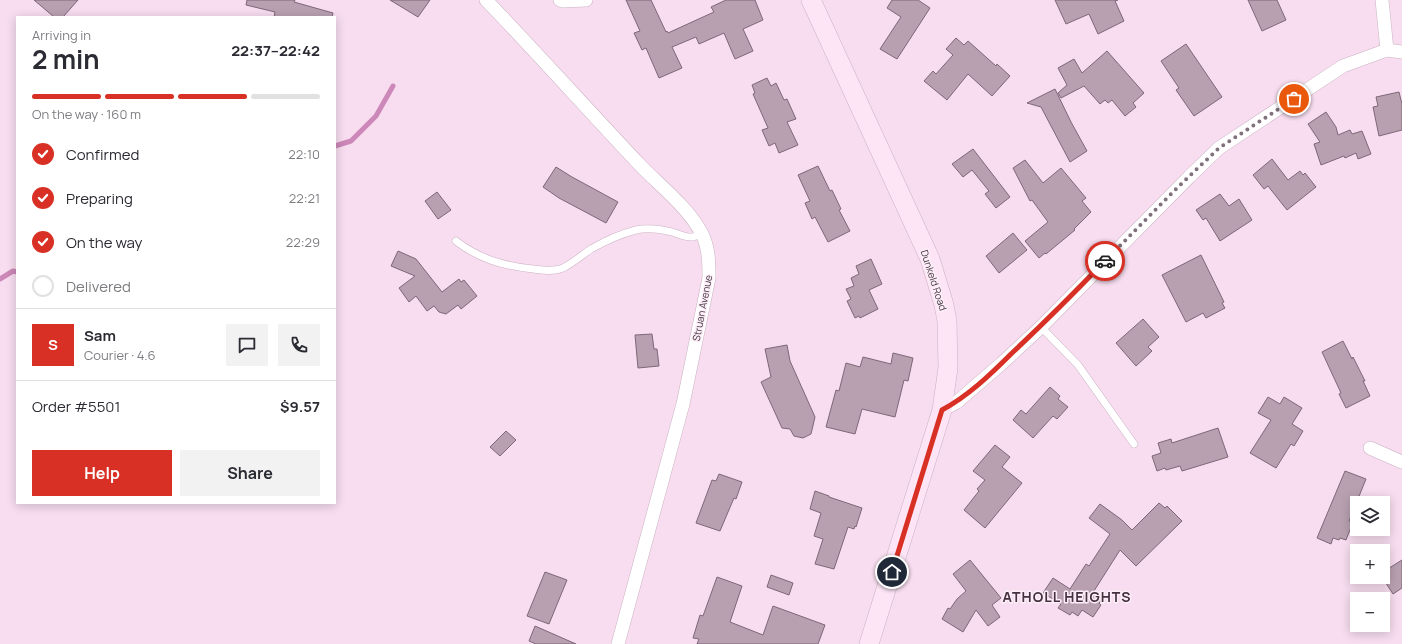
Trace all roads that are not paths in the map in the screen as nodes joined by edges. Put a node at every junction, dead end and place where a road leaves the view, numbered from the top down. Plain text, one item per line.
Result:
1 (486, 0) edge
2 (560, 0) edge
3 (586, 0) edge
4 (811, 0) edge
5 (1382, 0) edge
6 (1387, 50) junction
7 (1402, 52) edge
8 (701, 233) junction
9 (456, 241) dead end
10 (1041, 326) junction
11 (942, 410) junction
12 (1134, 444) dead end
13 (1370, 448) dead end
14 (1402, 462) edge
15 (618, 644) edge
16 (869, 644) edge

1 - 8 street, Struan Avenue
2 - 3 street
4 - 11 main road, Dunkeld Road
5 - 6 street
6 - 7 street
6 - 10 street
8 - 9 lane
8 - 15 street, Struan Avenue
10 - 11 street
10 - 12 lane
11 - 16 main road, Dunkeld Road
13 - 14 street

